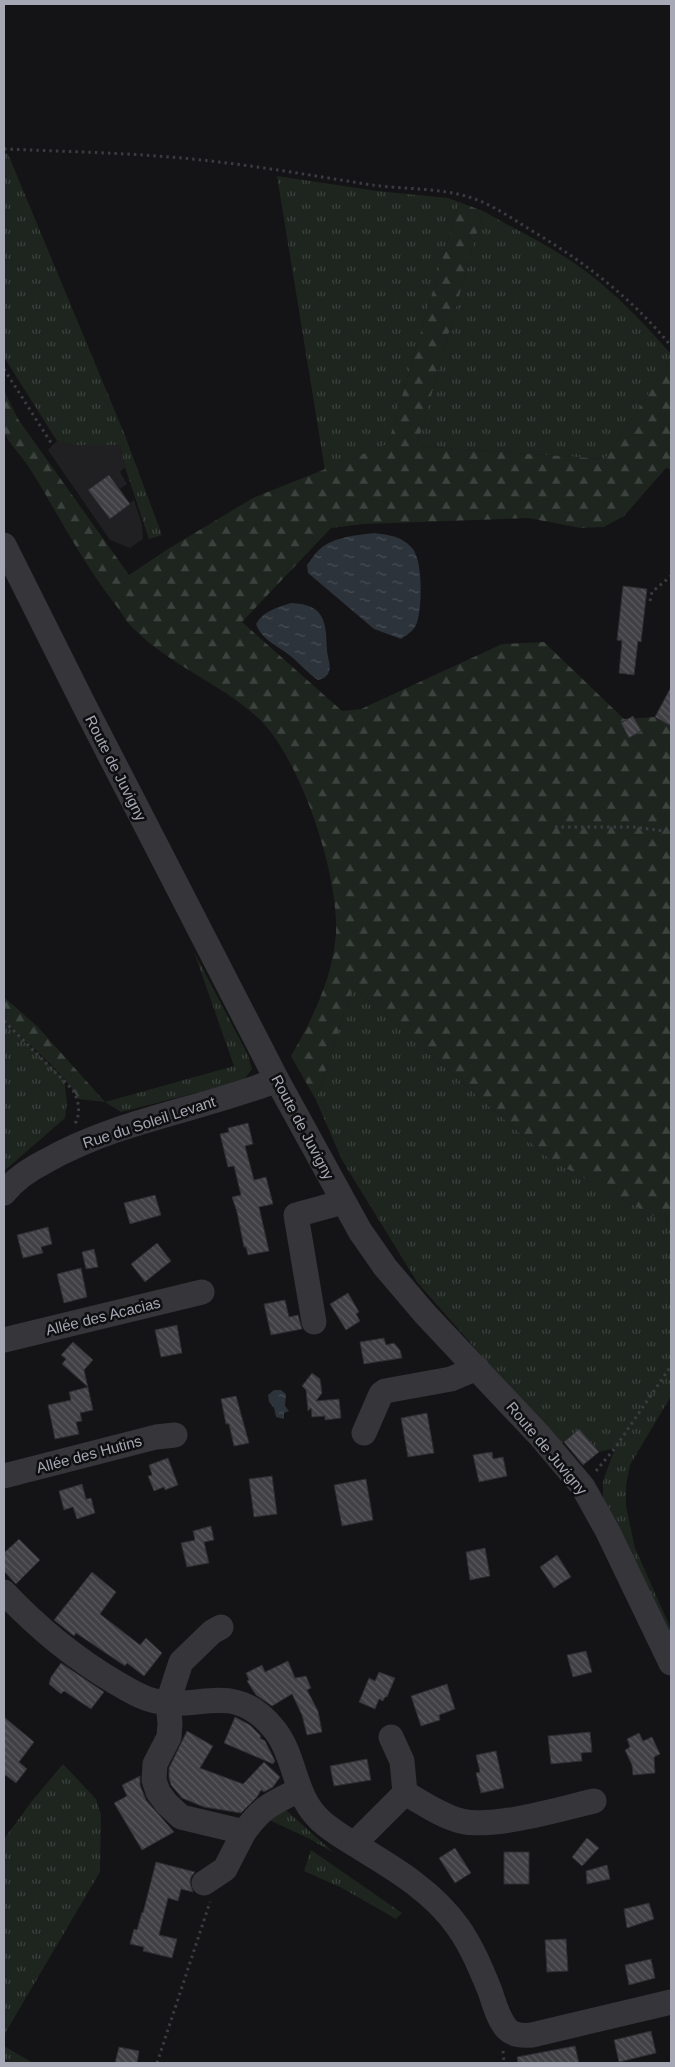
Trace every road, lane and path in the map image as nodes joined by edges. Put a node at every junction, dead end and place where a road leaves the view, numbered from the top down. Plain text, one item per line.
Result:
1 (4, 149) edge
2 (671, 346) edge
3 (4, 368) edge
4 (53, 446) dead end
5 (4, 545) edge
6 (671, 576) edge
7 (650, 601) dead end
8 (555, 827) dead end
9 (671, 832) edge
10 (4, 1021) edge
11 (277, 1080) junction
12 (69, 1130) dead end
13 (4, 1193) edge
14 (343, 1202) junction
15 (202, 1292) dead end
16 (314, 1322) dead end
17 (4, 1340) edge
18 (671, 1366) edge
19 (477, 1368) junction
20 (364, 1433) dead end
21 (175, 1435) dead end
22 (4, 1476) edge
23 (583, 1487) junction
24 (4, 1592) edge
25 (221, 1627) dead end
26 (671, 1663) edge
27 (168, 1702) junction
28 (391, 1737) dead end
29 (299, 1790) junction
30 (405, 1794) junction
31 (594, 1801) dead end
32 (244, 1832) junction
33 (354, 1844) junction
34 (225, 1869) junction
35 (204, 1883) dead end
36 (671, 2002) edge
37 (504, 2025) junction
38 (503, 2057) edge
39 (157, 2063) edge

1 - 2 path
3 - 4 path
5 - 11 street, Route de Juvigny
6 - 7 path
8 - 9 path
10 - 12 path
11 - 13 street, Rue du Soleil Levant
11 - 14 street, Route de Juvigny
14 - 16 street
14 - 19 street, Route de Juvigny
15 - 17 street, Allée des Acacias
18 - 23 path
19 - 20 street
19 - 23 street, Route de Juvigny
21 - 22 street, Allée des Hutins
23 - 26 street, Route de Juvigny
24 - 27 street
25 - 27 street
27 - 29 street
27 - 32 street
28 - 30 street
29 - 32 street
29 - 33 street
30 - 31 street
30 - 33 street
32 - 34 street
33 - 37 street
34 - 35 street
34 - 39 path
36 - 37 street
37 - 38 street

